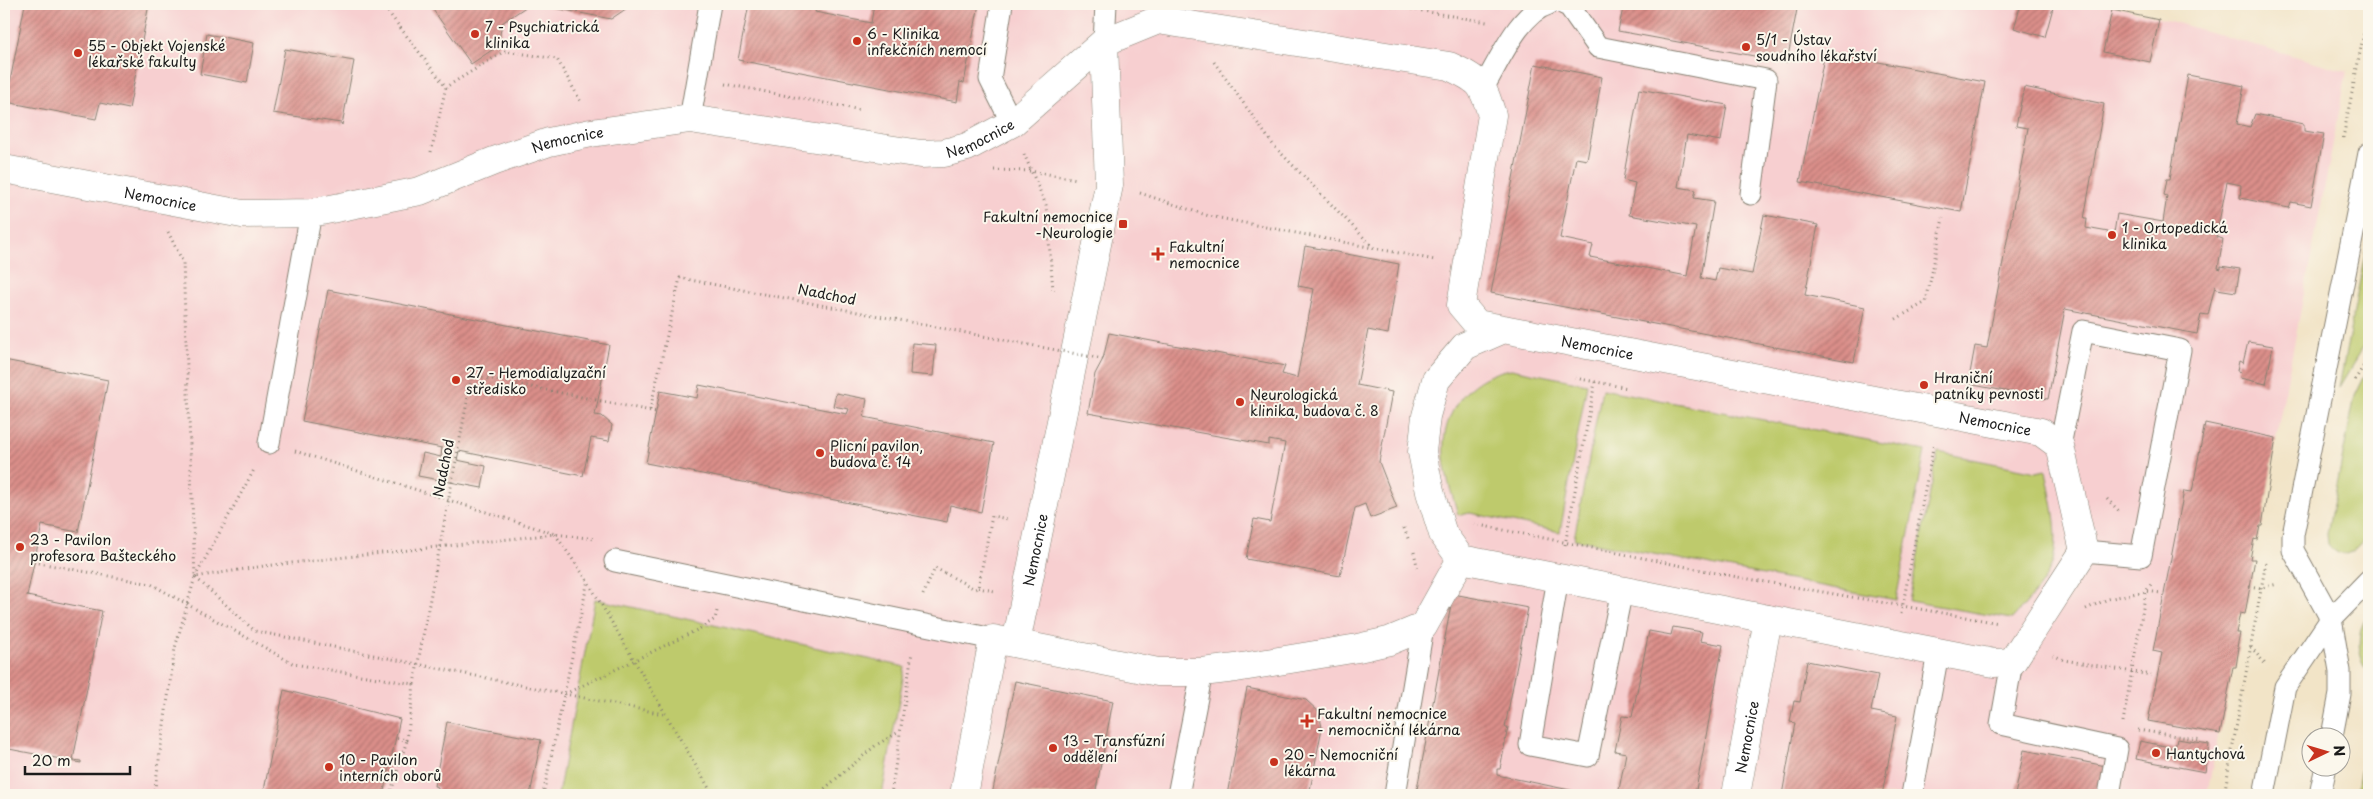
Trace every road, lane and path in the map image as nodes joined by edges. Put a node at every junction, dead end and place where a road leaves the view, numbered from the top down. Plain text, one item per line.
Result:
1 (382, 4) edge
2 (710, 4) edge
3 (1002, 4) edge
4 (1106, 4) edge
5 (1382, 4) edge
6 (1549, 4) edge
7 (1564, 4) edge
8 (1520, 27) junction
9 (1202, 28) junction
10 (1104, 42) junction
11 (446, 87) dead end
12 (1484, 88) junction
13 (690, 119) junction
14 (1012, 123) junction
15 (2369, 153) edge
16 (4, 169) edge
17 (1109, 185) junction
18 (1751, 194) dead end
19 (149, 198) junction
20 (311, 213) junction
21 (1943, 218) dead end
22 (1374, 248) junction
23 (1468, 266) junction
24 (1896, 319) dead end
25 (1504, 330) junction
26 (1602, 348) junction
27 (2369, 357) edge
28 (1103, 359) dead end
29 (2354, 382) dead end
30 (650, 410) junction
31 (656, 412) dead end
32 (1939, 412) junction
33 (2051, 439) junction
34 (269, 443) junction
35 (1479, 524) dead end
36 (555, 534) junction
37 (1566, 544) junction
38 (2084, 551) junction
39 (1461, 558) junction
40 (616, 561) joint
41 (34, 562) dead end
42 (2157, 576) dead end
43 (195, 577) junction
44 (1558, 578) junction
45 (587, 580) junction
46 (2369, 580) edge
47 (723, 583) junction
48 (1622, 590) junction
49 (2146, 591) junction
50 (2160, 593) dead end
51 (1903, 606) junction
52 (2083, 611) dead end
53 (1768, 619) junction
54 (2331, 619) junction
55 (1423, 626) junction
56 (2027, 637) junction
57 (1005, 641) junction
58 (1895, 644) junction
59 (2056, 646) dead end
60 (1938, 653) junction
61 (633, 660) junction
62 (2003, 663) junction
63 (1202, 672) junction
64 (2131, 672) junction
65 (2151, 675) dead end
66 (414, 684) junction
67 (565, 694) junction
68 (664, 714) junction
69 (2334, 726) edge
70 (2122, 728) junction
71 (395, 738) dead end
72 (407, 740) junction
73 (2202, 740) dead end
74 (2117, 749) junction
75 (2324, 776) edge
76 (154, 795) edge
77 (390, 795) edge
78 (543, 795) edge
79 (713, 795) edge
80 (817, 795) edge
81 (891, 795) edge
82 (964, 795) edge
83 (1178, 795) edge
84 (1395, 795) edge
85 (1736, 795) edge
86 (1912, 795) edge
87 (2109, 795) edge
88 (2264, 795) edge
89 (2320, 795) edge

1 - 11 path
2 - 13 lane
3 - 14 lane
4 - 10 lane
5 - 8 path
6 - 8 lane
7 - 18 lane
8 - 12 lane
9 - 10 street, Nemocnice
9 - 12 street, Nemocnice
9 - 22 path
10 - 14 street, Nemocnice
10 - 17 street, Nemocnice
12 - 23 street, Nemocnice
13 - 14 street, Nemocnice
13 - 20 street, Nemocnice
15 - 54 lane
16 - 19 street, Nemocnice
17 - 22 path
17 - 57 street, Nemocnice
19 - 20 street, Nemocnice
19 - 43 path
20 - 34 lane
21 - 24 path
22 - 23 path
23 - 25 street, Nemocnice
25 - 26 street, Nemocnice
25 - 39 street
26 - 32 street, Nemocnice
26 - 37 path
27 - 29 path
28 - 30 path, Nadchod, bridge
30 - 31 path, Nadchod, bridge
30 - 66 path, Nadchod, bridge
32 - 33 street, Nemocnice
32 - 51 path
33 - 38 street
33 - 38 lane
34 - 36 path
34 - 43 path
35 - 37 path
36 - 43 path
36 - 45 path
37 - 44 path
37 - 51 path
38 - 56 street
39 - 44 street
39 - 55 street
40 - 45 path
40 - 47 lane
41 - 66 path, bridge
42 - 49 path
43 - 67 path
43 - 76 path
44 - 48 street
44 - 48 lane
45 - 61 path
45 - 67 path
46 - 54 lane
47 - 57 lane
47 - 61 path
48 - 53 street
49 - 50 path
49 - 52 path
49 - 64 path
51 - 56 path
51 - 58 path
53 - 58 street
53 - 85 street, Nemocnice
54 - 69 lane
54 - 88 lane
55 - 63 street
55 - 84 lane
56 - 62 street
57 - 63 street
57 - 82 street, Nemocnice
58 - 60 street
59 - 64 path
60 - 62 street
60 - 86 lane
61 - 67 path
61 - 68 path
62 - 74 lane
63 - 83 lane
64 - 65 path
64 - 70 path
66 - 72 path, Nadchod, bridge
67 - 68 path
67 - 78 path
68 - 79 path
70 - 73 path
70 - 74 path
71 - 72 path, bridge
72 - 77 path, Nadchod
74 - 87 lane
75 - 89 lane
80 - 81 path

